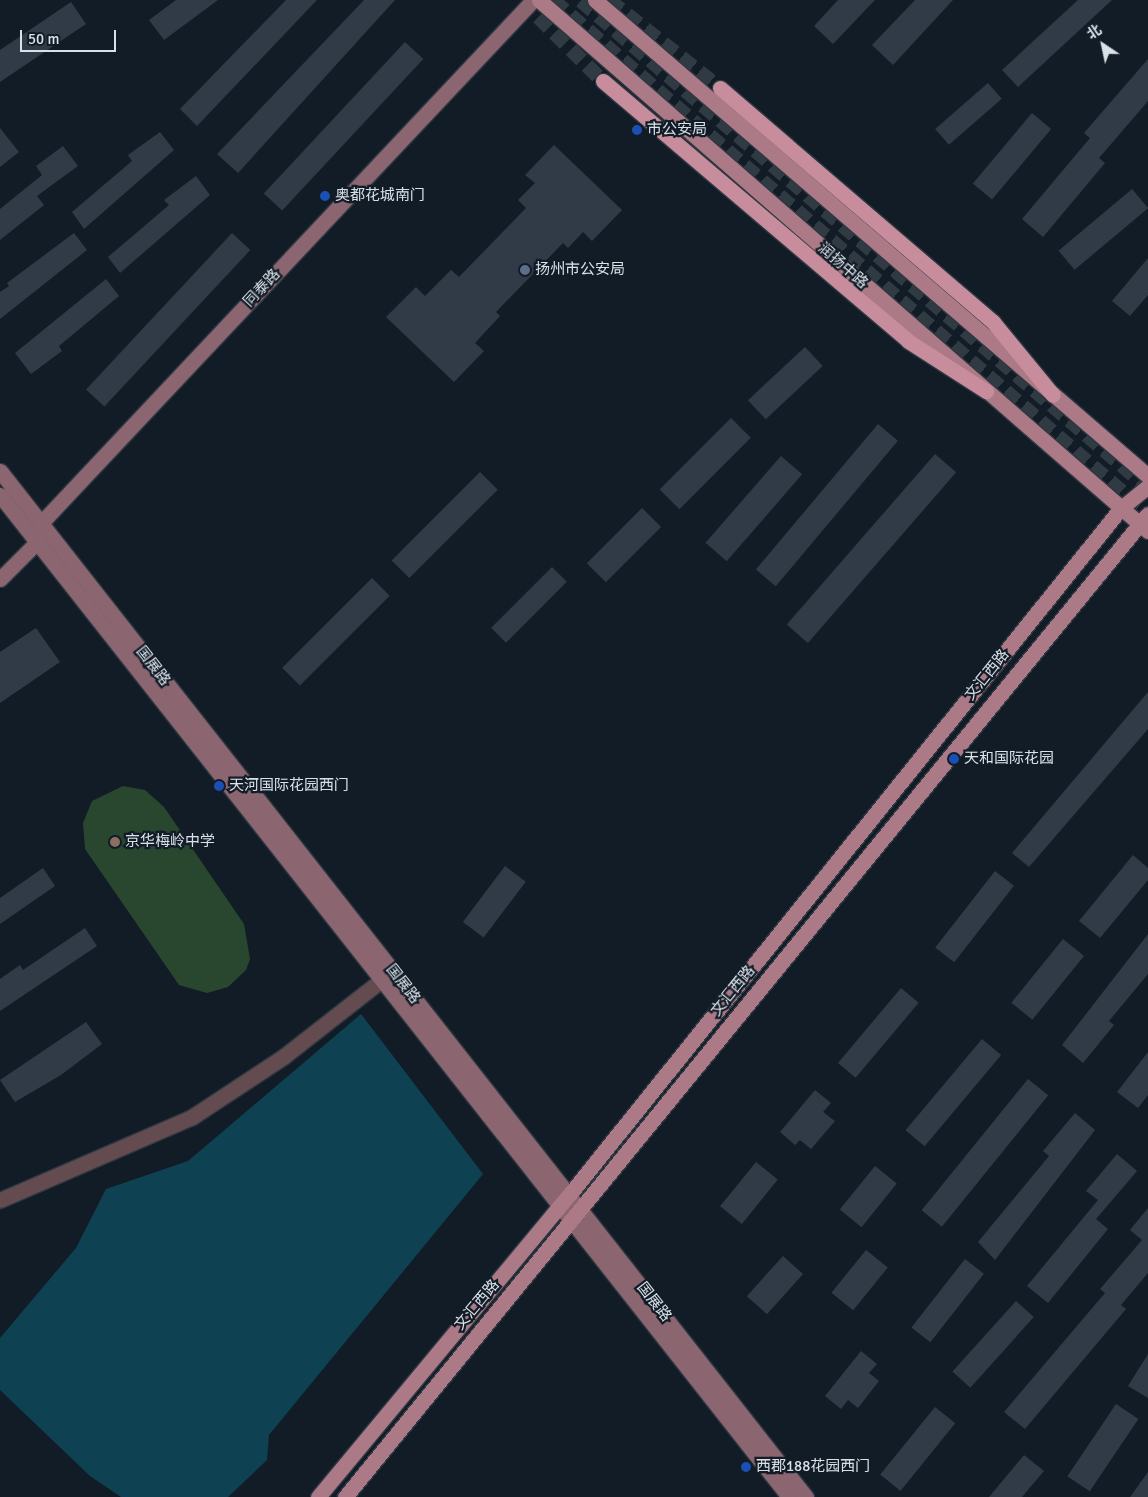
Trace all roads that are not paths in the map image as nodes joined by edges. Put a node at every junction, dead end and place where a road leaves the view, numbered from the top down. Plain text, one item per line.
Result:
1 (532, 0) edge
2 (539, 0) edge
3 (595, 0) edge
4 (603, 81) tunnel mouth
5 (720, 88) tunnel mouth
6 (986, 391) junction
7 (1053, 395) junction
8 (0, 471) edge
9 (1148, 476) edge
10 (1148, 486) edge
11 (0, 495) edge
12 (1121, 508) junction
13 (1145, 523) edge
14 (41, 524) junction
15 (37, 542) junction
16 (0, 579) edge
17 (384, 978) junction
18 (0, 1200) edge
19 (565, 1200) junction
20 (578, 1216) junction
21 (318, 1497) edge
22 (345, 1497) edge
23 (790, 1497) edge
24 (806, 1497) edge

1 - 14 street, 同泰路
2 - 6 main road, 润扬中路
3 - 7 main road
4 - 6 highway
5 - 7 highway
6 - 12 main road, 润扬中路
7 - 9 main road
8 - 14 street, 国展路
10 - 12 main road, 文汇西路
11 - 15 street, 国展路
12 - 13 main road, 润扬中路
12 - 19 main road, 文汇西路
13 - 20 main road, 文汇西路
14 - 15 street
14 - 19 street, 国展路
15 - 16 street
15 - 17 street, 国展路
17 - 18 street
17 - 19 street, 国展路
19 - 20 street, 国展路
19 - 21 main road, 文汇西路
20 - 22 main road, 文汇西路
20 - 23 street, 国展路
20 - 24 street, 国展路

